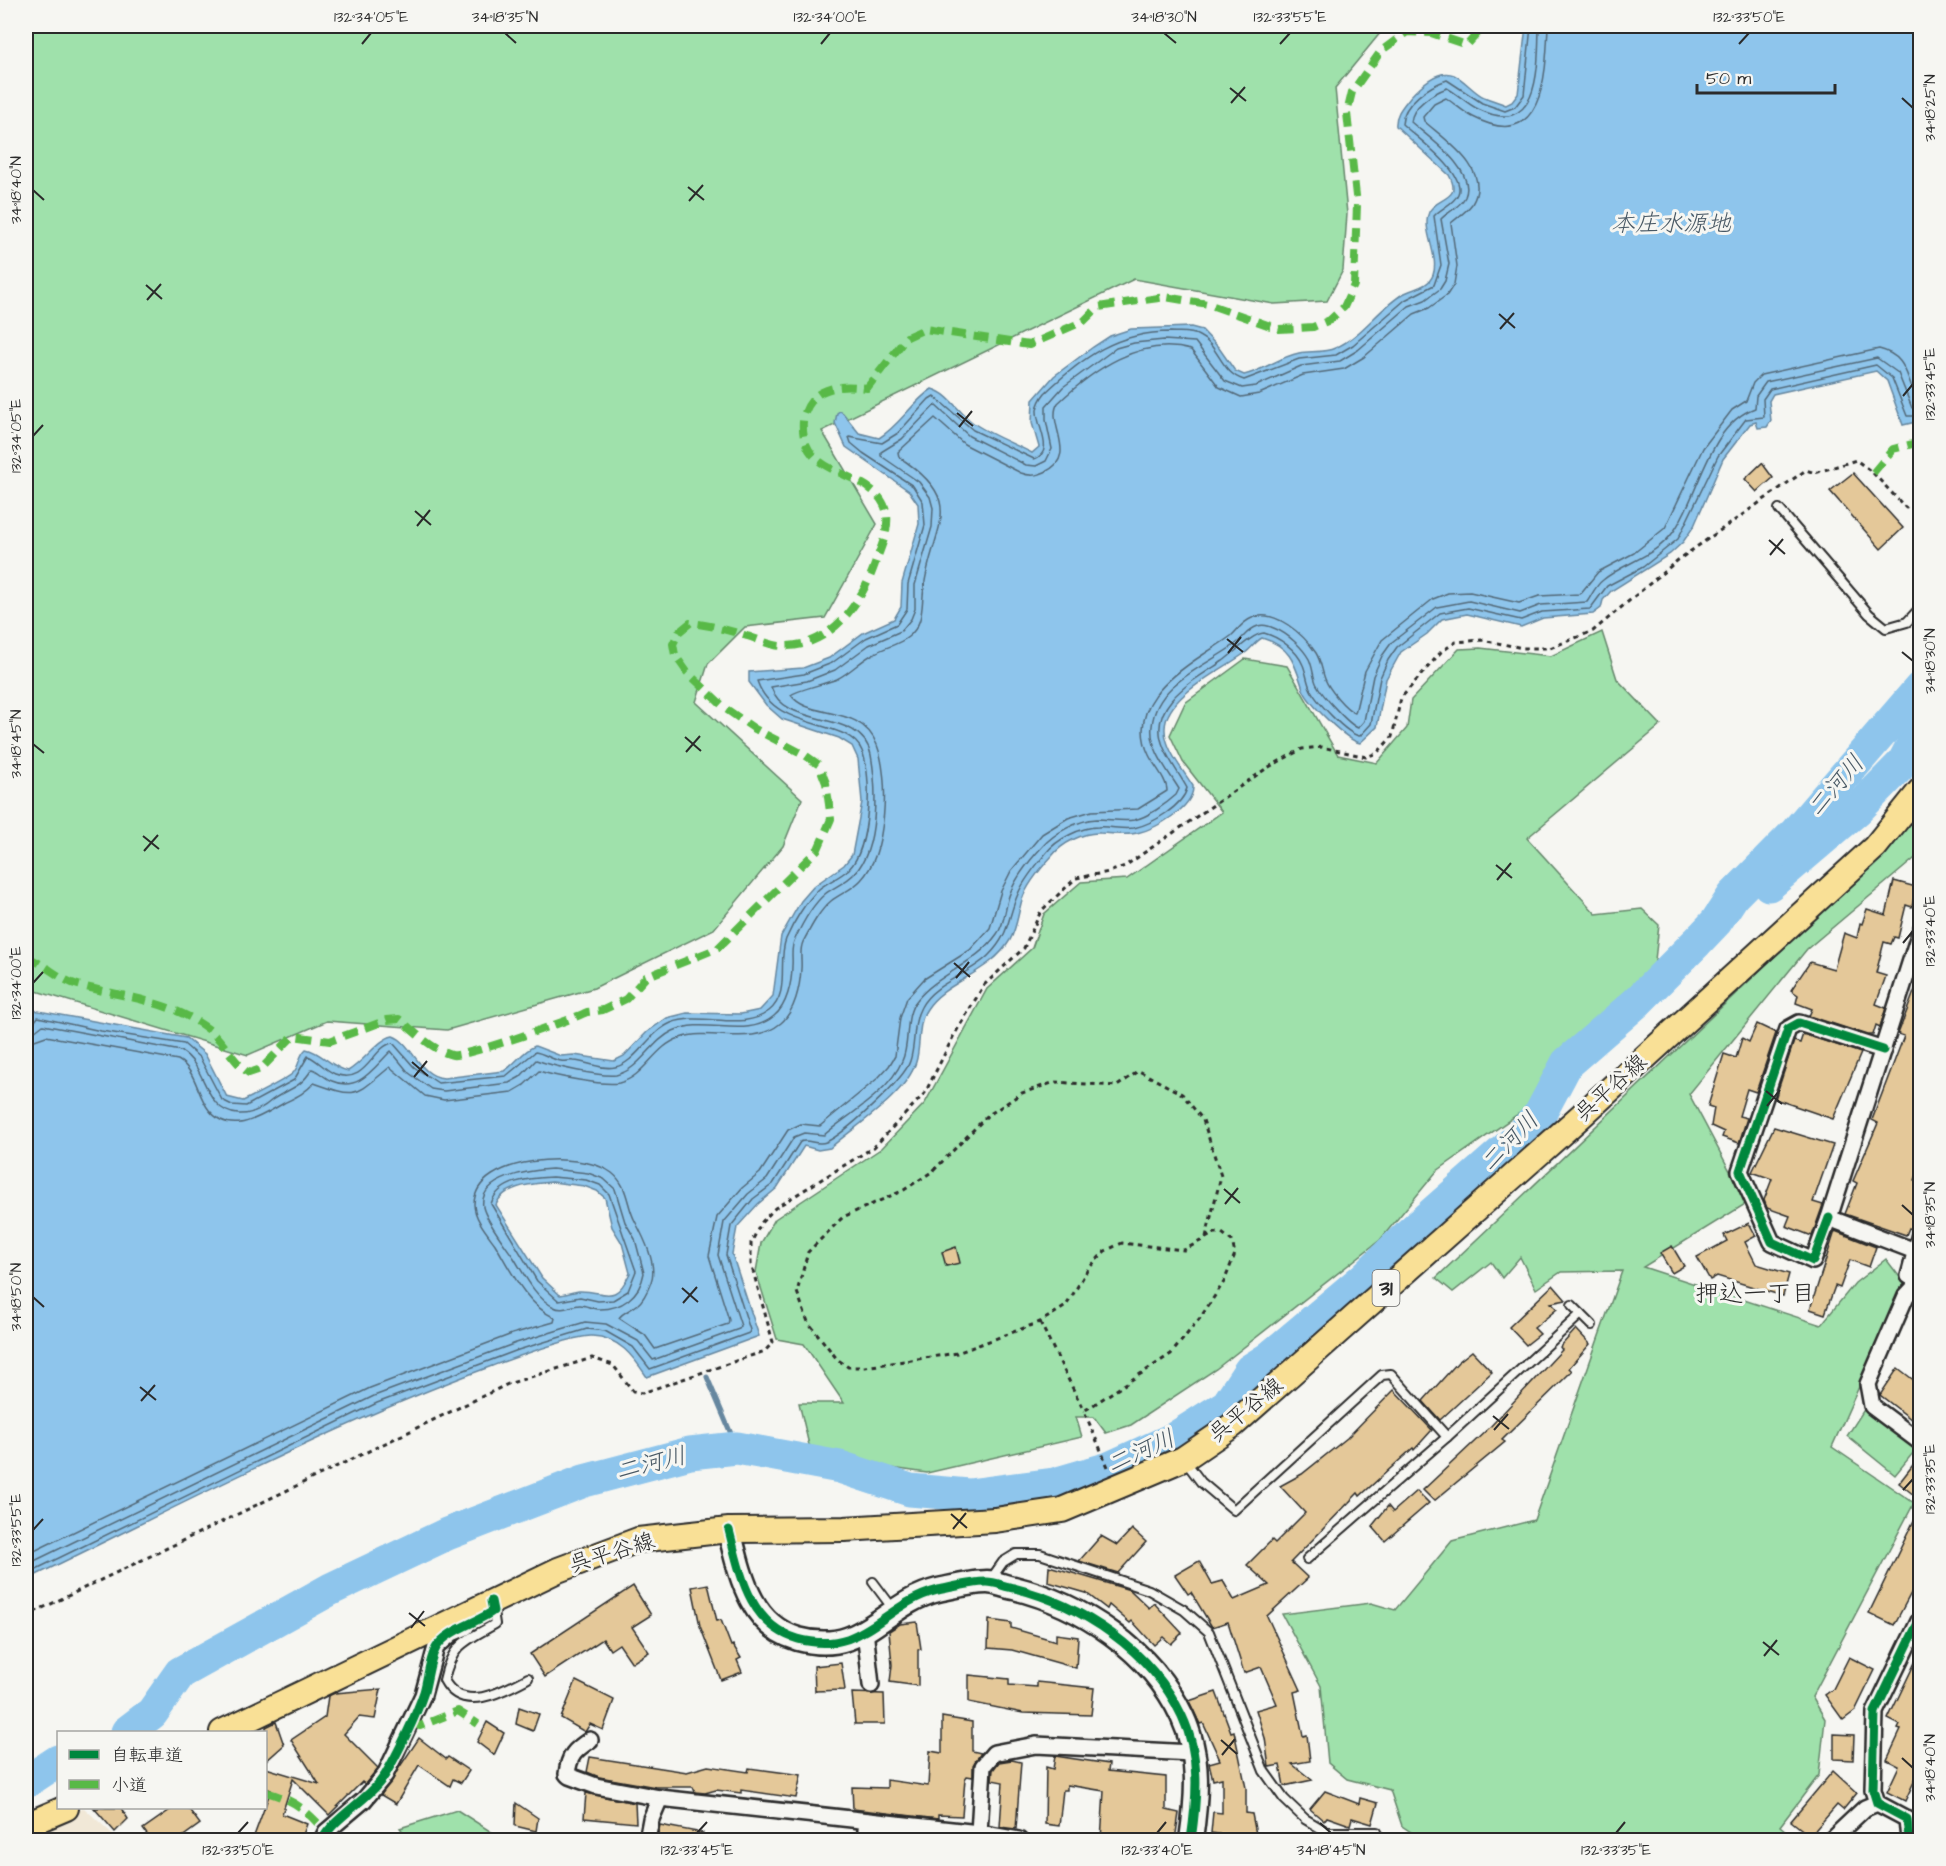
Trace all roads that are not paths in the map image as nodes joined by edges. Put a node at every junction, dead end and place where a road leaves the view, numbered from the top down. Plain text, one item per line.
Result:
1 (1779, 509) dead end
2 (1920, 608) edge
3 (1920, 791) edge
4 (1920, 932) edge
5 (1883, 1050) junction
6 (1829, 1218) junction
7 (1920, 1234) edge
8 (1915, 1251) junction
9 (1920, 1281) edge
10 (1572, 1305) dead end
11 (1581, 1314) junction
12 (1592, 1325) dead end
13 (1447, 1437) junction
14 (1920, 1442) edge
15 (1183, 1459) junction
16 (729, 1530) junction
17 (1307, 1559) dead end
18 (873, 1582) dead end
19 (988, 1582) junction
20 (492, 1606) junction
21 (894, 1611) junction
22 (1920, 1618) edge
23 (865, 1630) junction
24 (528, 1678) dead end
25 (871, 1685) dead end
26 (224, 1731) edge
27 (590, 1740) dead end
28 (1192, 1753) junction
29 (660, 1798) junction
30 (1877, 1803) junction
31 (64, 1809) edge
32 (867, 1821) junction
33 (26, 1825) edge
34 (1377, 1832) dead end
35 (979, 1833) junction
36 (322, 1840) edge
37 (647, 1840) edge
38 (865, 1840) edge
39 (1020, 1840) edge
40 (1191, 1840) edge
41 (1831, 1840) edge
42 (1909, 1840) edge

1 - 2 lane
3 - 15 main road, 呉平谷線 / 31
4 - 5 street
5 - 6 street
5 - 6 street
6 - 8 street
7 - 8 street
8 - 9 street
9 - 14 street
10 - 11 lane
11 - 12 lane
11 - 13 lane
13 - 15 lane
13 - 17 lane
15 - 16 main road, 呉平谷線 / 31
16 - 20 main road, 呉平谷線 / 31
16 - 23 street
18 - 21 lane
19 - 21 street
19 - 28 street
19 - 34 lane
20 - 24 lane
20 - 26 main road, 呉平谷線 / 31
20 - 36 street
21 - 23 street
22 - 30 street
23 - 25 street
27 - 29 street
28 - 35 street
28 - 40 street
29 - 32 street
29 - 37 street
30 - 41 street
30 - 42 street
31 - 33 main road
32 - 35 street
32 - 38 street
35 - 39 street

